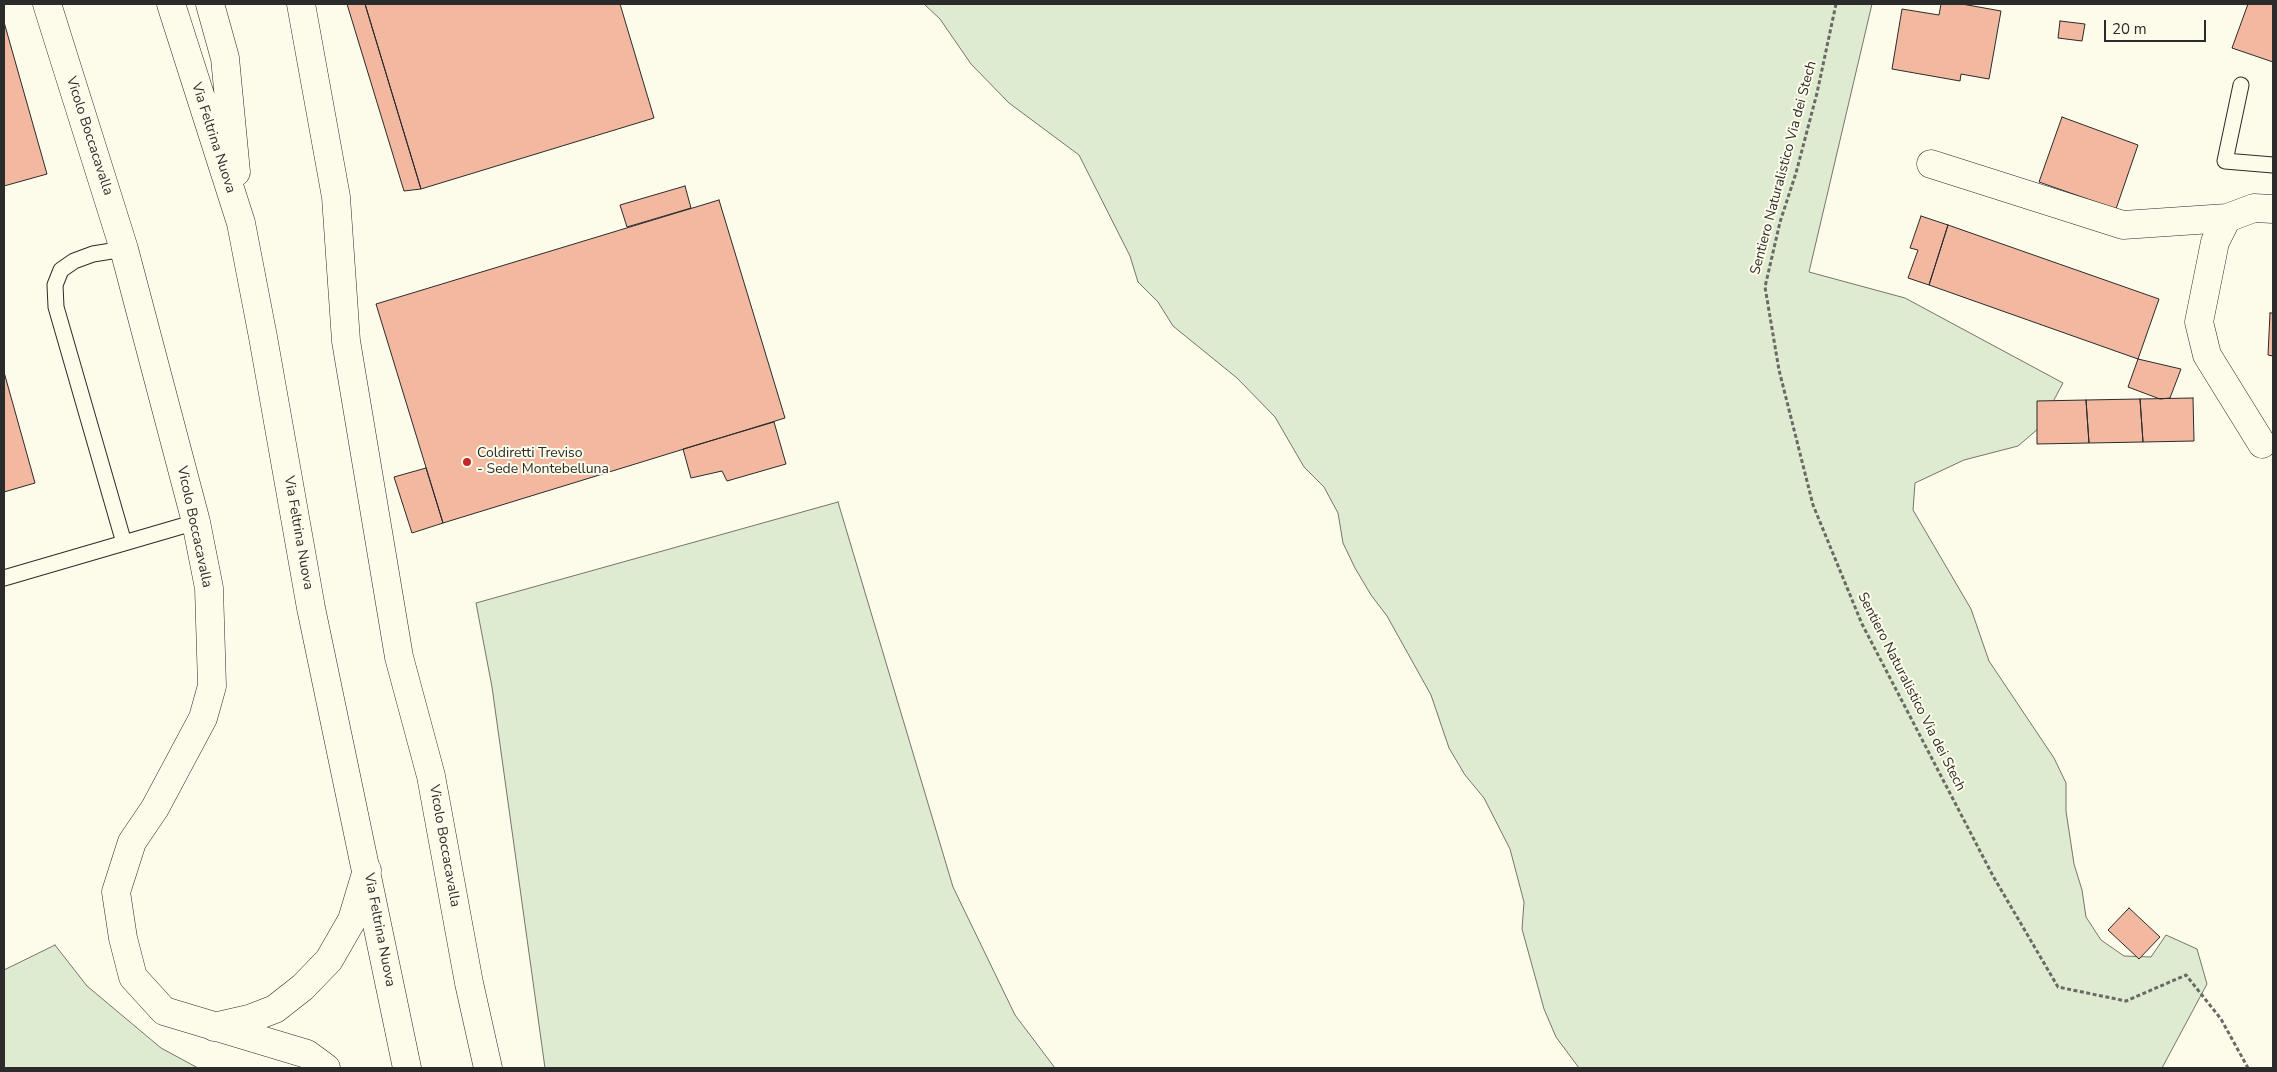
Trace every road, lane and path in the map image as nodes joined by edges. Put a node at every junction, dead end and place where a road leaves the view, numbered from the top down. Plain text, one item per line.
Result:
1 (47, 4) edge
2 (171, 4) edge
3 (210, 4) edge
4 (300, 4) edge
5 (1836, 4) edge
6 (2241, 85) dead end
7 (1931, 164) dead end
8 (2273, 165) edge
9 (2273, 209) edge
10 (2227, 218) junction
11 (240, 223) junction
12 (124, 249) junction
13 (2262, 444) dead end
14 (196, 522) junction
15 (124, 543) junction
16 (4, 578) edge
17 (367, 870) junction
18 (213, 1027) junction
19 (326, 1068) edge
20 (406, 1068) edge
21 (488, 1068) edge
22 (2248, 1068) edge

1 - 12 street, Vicolo Boccacavalla
2 - 11 street, Via Feltrina Nuova
3 - 11 street
4 - 21 street, Vicolo Boccacavalla
5 - 22 path, Sentiero Naturalistico Via dei Stech
6 - 8 lane
7 - 10 street
9 - 10 street
10 - 13 street
11 - 17 street, Via Feltrina Nuova
12 - 14 street, Vicolo Boccacavalla
12 - 15 lane
14 - 15 lane
14 - 18 street, Vicolo Boccacavalla
15 - 16 lane
17 - 18 street
17 - 20 street, Via Feltrina Nuova
18 - 19 street, Vicolo Boccacavalla

